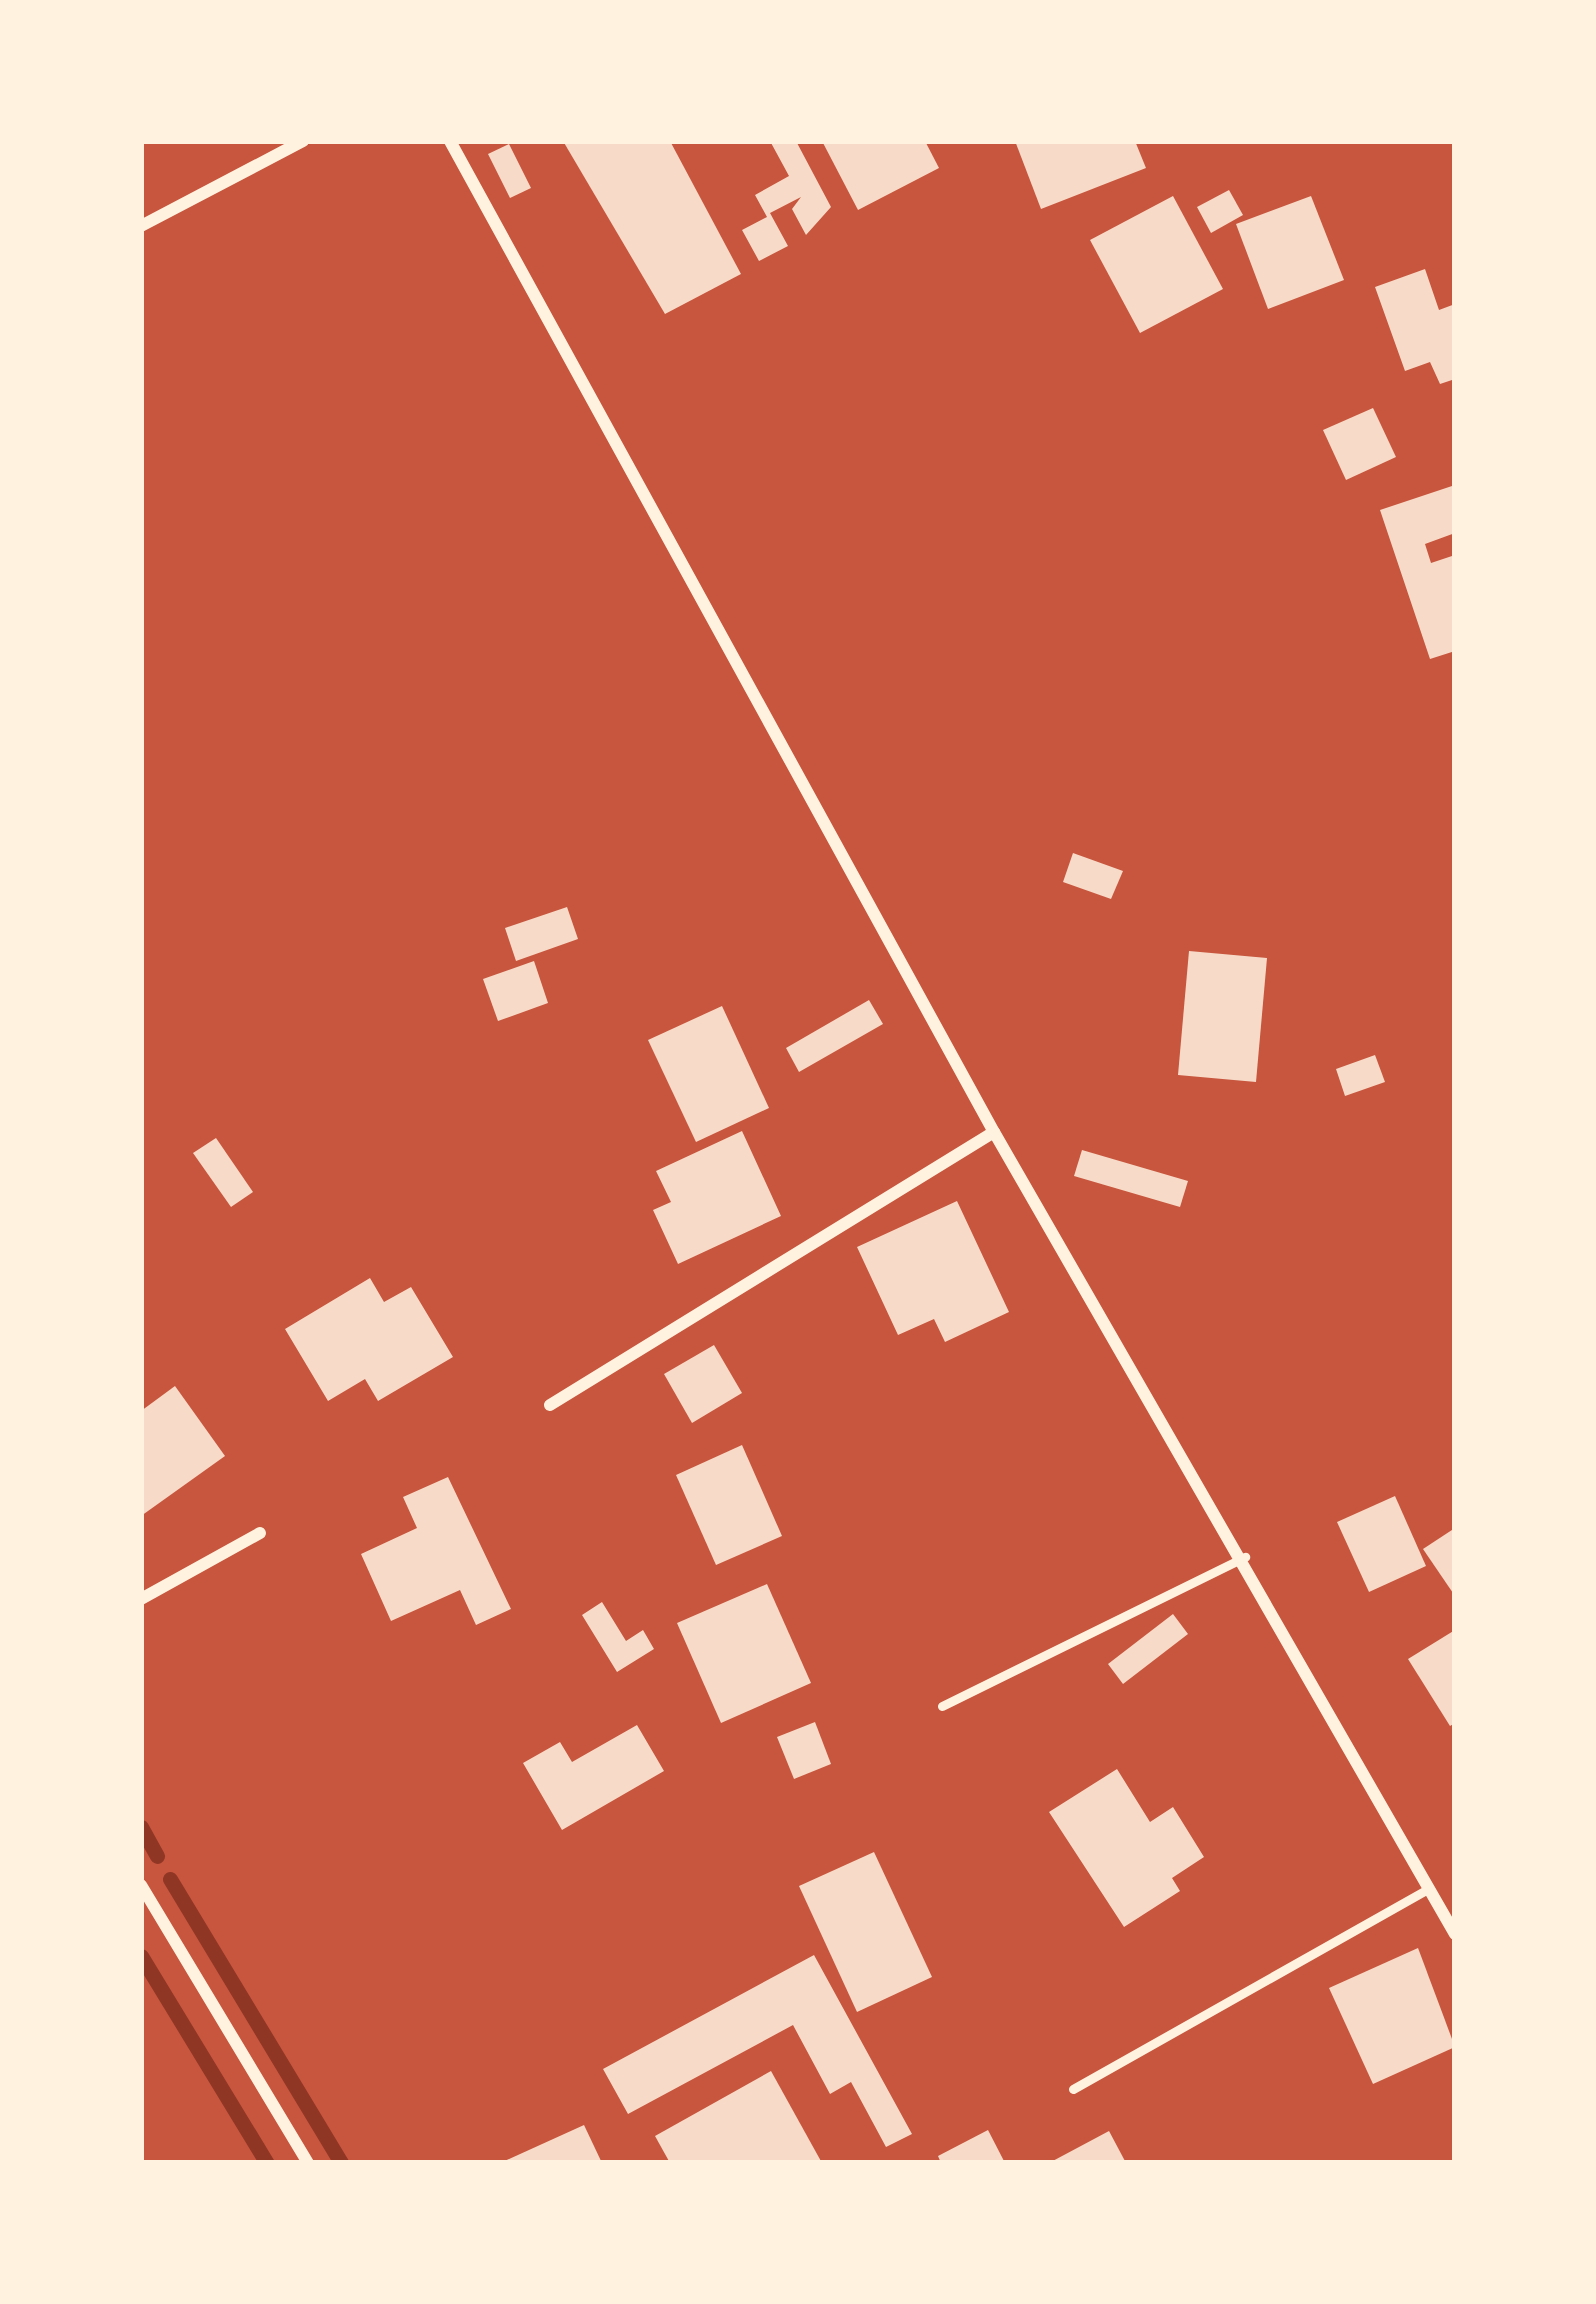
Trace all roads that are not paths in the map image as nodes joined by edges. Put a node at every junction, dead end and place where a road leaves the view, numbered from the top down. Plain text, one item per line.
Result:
1 (303, 141) edge
2 (450, 141) edge
3 (141, 226) edge
4 (994, 1132) junction
5 (550, 1405) dead end
6 (260, 1533) dead end
7 (1245, 1557) junction
8 (141, 1599) edge
9 (942, 1706) dead end
10 (141, 1885) edge
11 (1425, 1891) junction
12 (1455, 1934) edge
13 (1072, 2089) dead end
14 (308, 2163) edge

1 - 3 street
2 - 4 street
4 - 5 street
4 - 7 street
6 - 8 street
7 - 9 lane
7 - 11 street
10 - 14 street
11 - 12 street
11 - 13 lane

